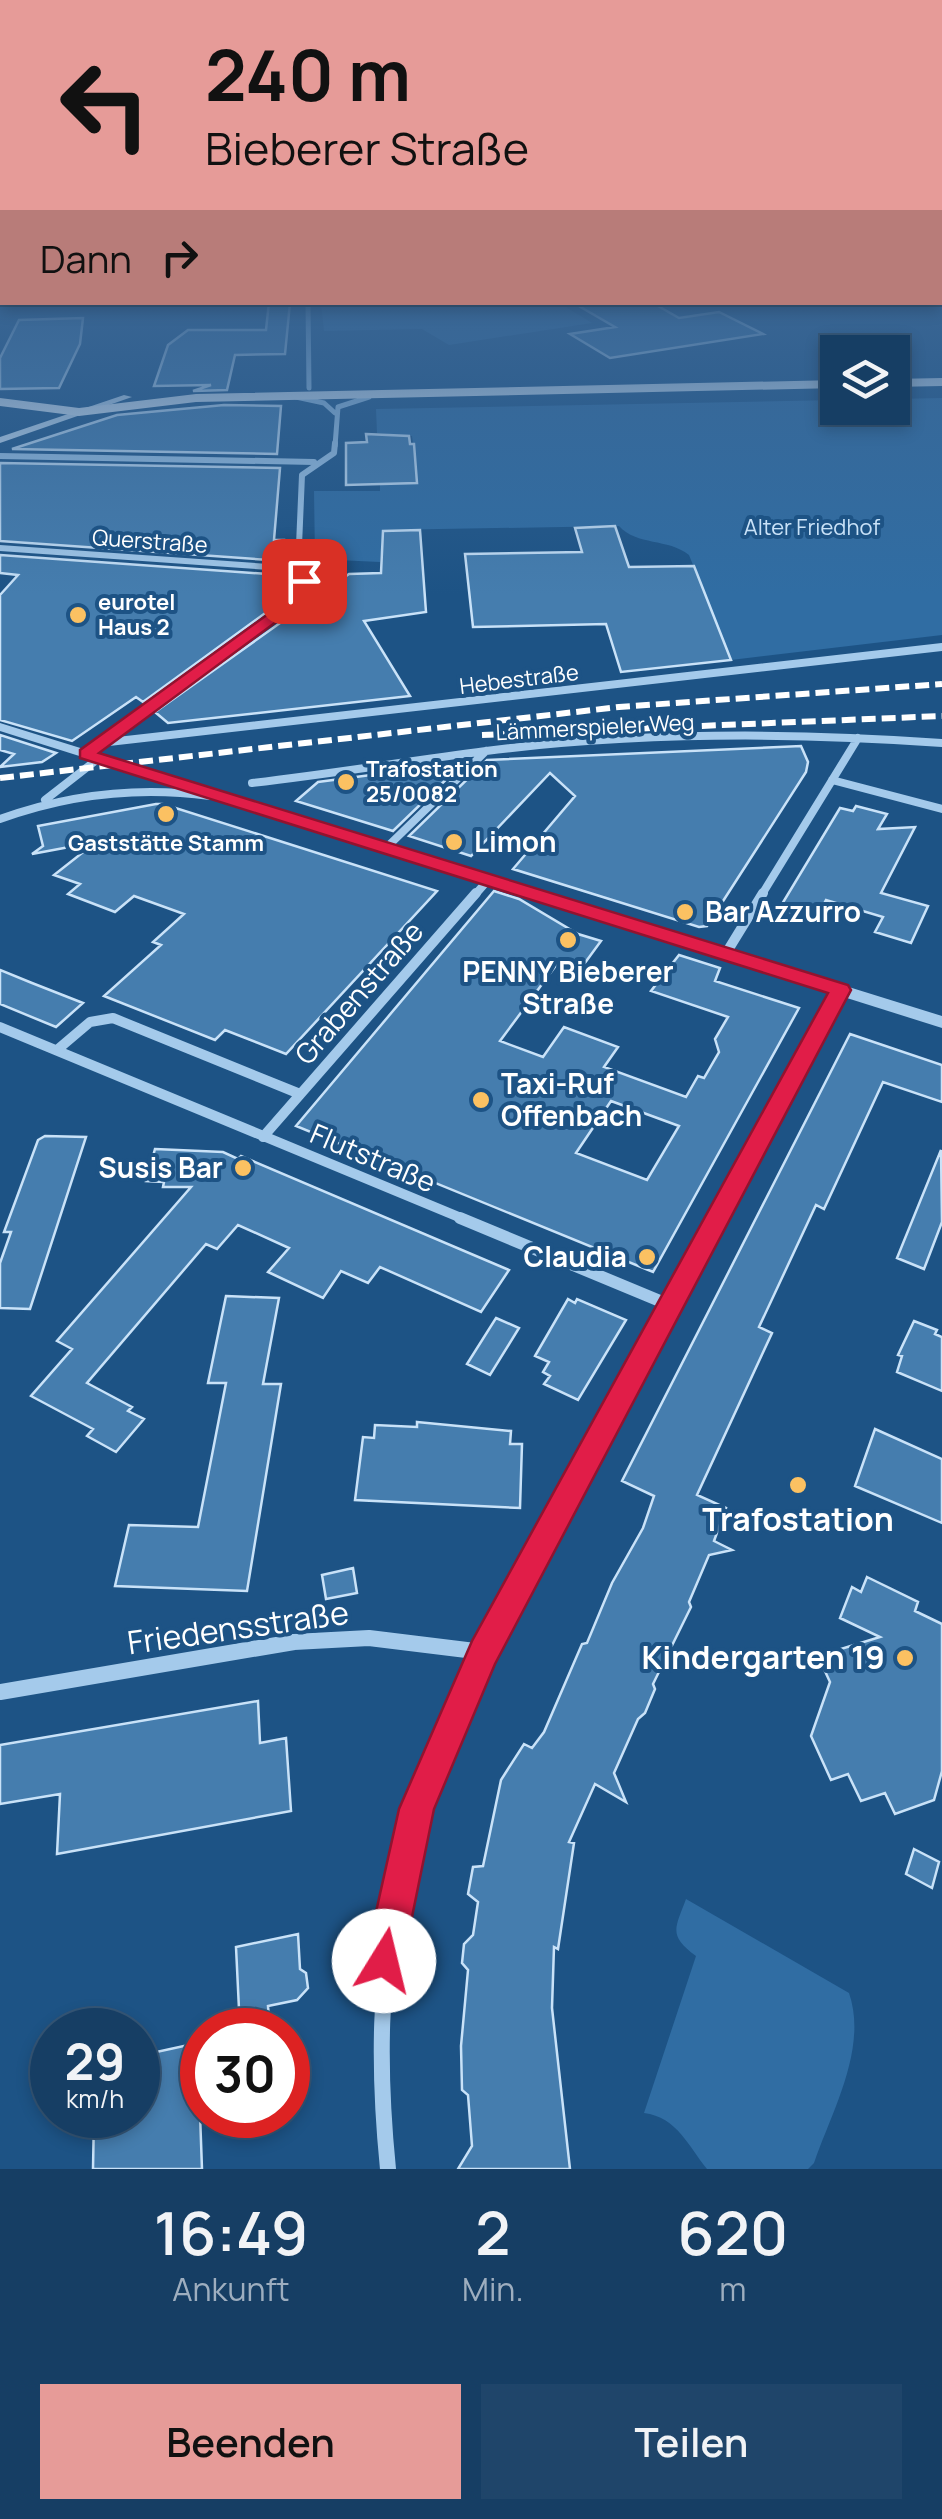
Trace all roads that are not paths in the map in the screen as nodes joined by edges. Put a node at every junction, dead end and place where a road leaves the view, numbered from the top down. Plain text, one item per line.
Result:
1 (175, 392) edge
2 (451, 392) edge
3 (395, 394) junction
4 (127, 396) junction
5 (290, 396) junction
6 (0, 399) edge
7 (66, 400) junction
8 (79, 412) junction
9 (335, 413) junction
10 (0, 440) edge
11 (0, 456) edge
12 (319, 462) junction
13 (0, 548) edge
14 (298, 570) junction
15 (942, 647) edge
16 (0, 727) edge
17 (858, 738) junction
18 (942, 743) edge
19 (486, 751) junction
20 (95, 752) junction
21 (832, 780) junction
22 (252, 784) dead end
23 (223, 798) junction
24 (942, 808) edge
25 (21, 811) junction
26 (0, 818) edge
27 (386, 848) junction
28 (488, 880) junction
29 (724, 954) junction
30 (841, 990) junction
31 (942, 1022) edge
32 (0, 1026) edge
33 (57, 1050) junction
34 (300, 1094) junction
35 (263, 1137) junction
36 (672, 1306) junction
37 (484, 1652) junction
38 (0, 1692) edge
39 (388, 2169) edge

1 - 4 main road
2 - 3 main road
3 - 5 main road
3 - 9 street
4 - 7 main road
4 - 8 main road
5 - 8 main road
5 - 9 street
6 - 7 main road
6 - 8 main road
7 - 8 main road
8 - 10 main road
9 - 12 street
11 - 12 street
12 - 14 street
13 - 14 street, Querstraße
14 - 20 street
15 - 20 street, Hebestraße
16 - 20 street
17 - 18 street, Lämmerspieler Weg
17 - 19 street, Lämmerspieler Weg
17 - 21 street
19 - 22 street, Lämmerspieler Weg
19 - 27 street
20 - 23 street
20 - 25 street
21 - 24 street
21 - 29 street
23 - 25 street
23 - 27 street
25 - 26 street
27 - 28 street
28 - 29 street
28 - 34 street, Grabenstraße
29 - 30 street
30 - 31 street
30 - 36 street
32 - 33 street, Flutstraße
33 - 34 street, Flutstraße
33 - 35 street, Flutstraße
34 - 35 street, Grabenstraße
35 - 36 street, Flutstraße
36 - 37 street
37 - 38 street, Friedensstraße
37 - 39 street

